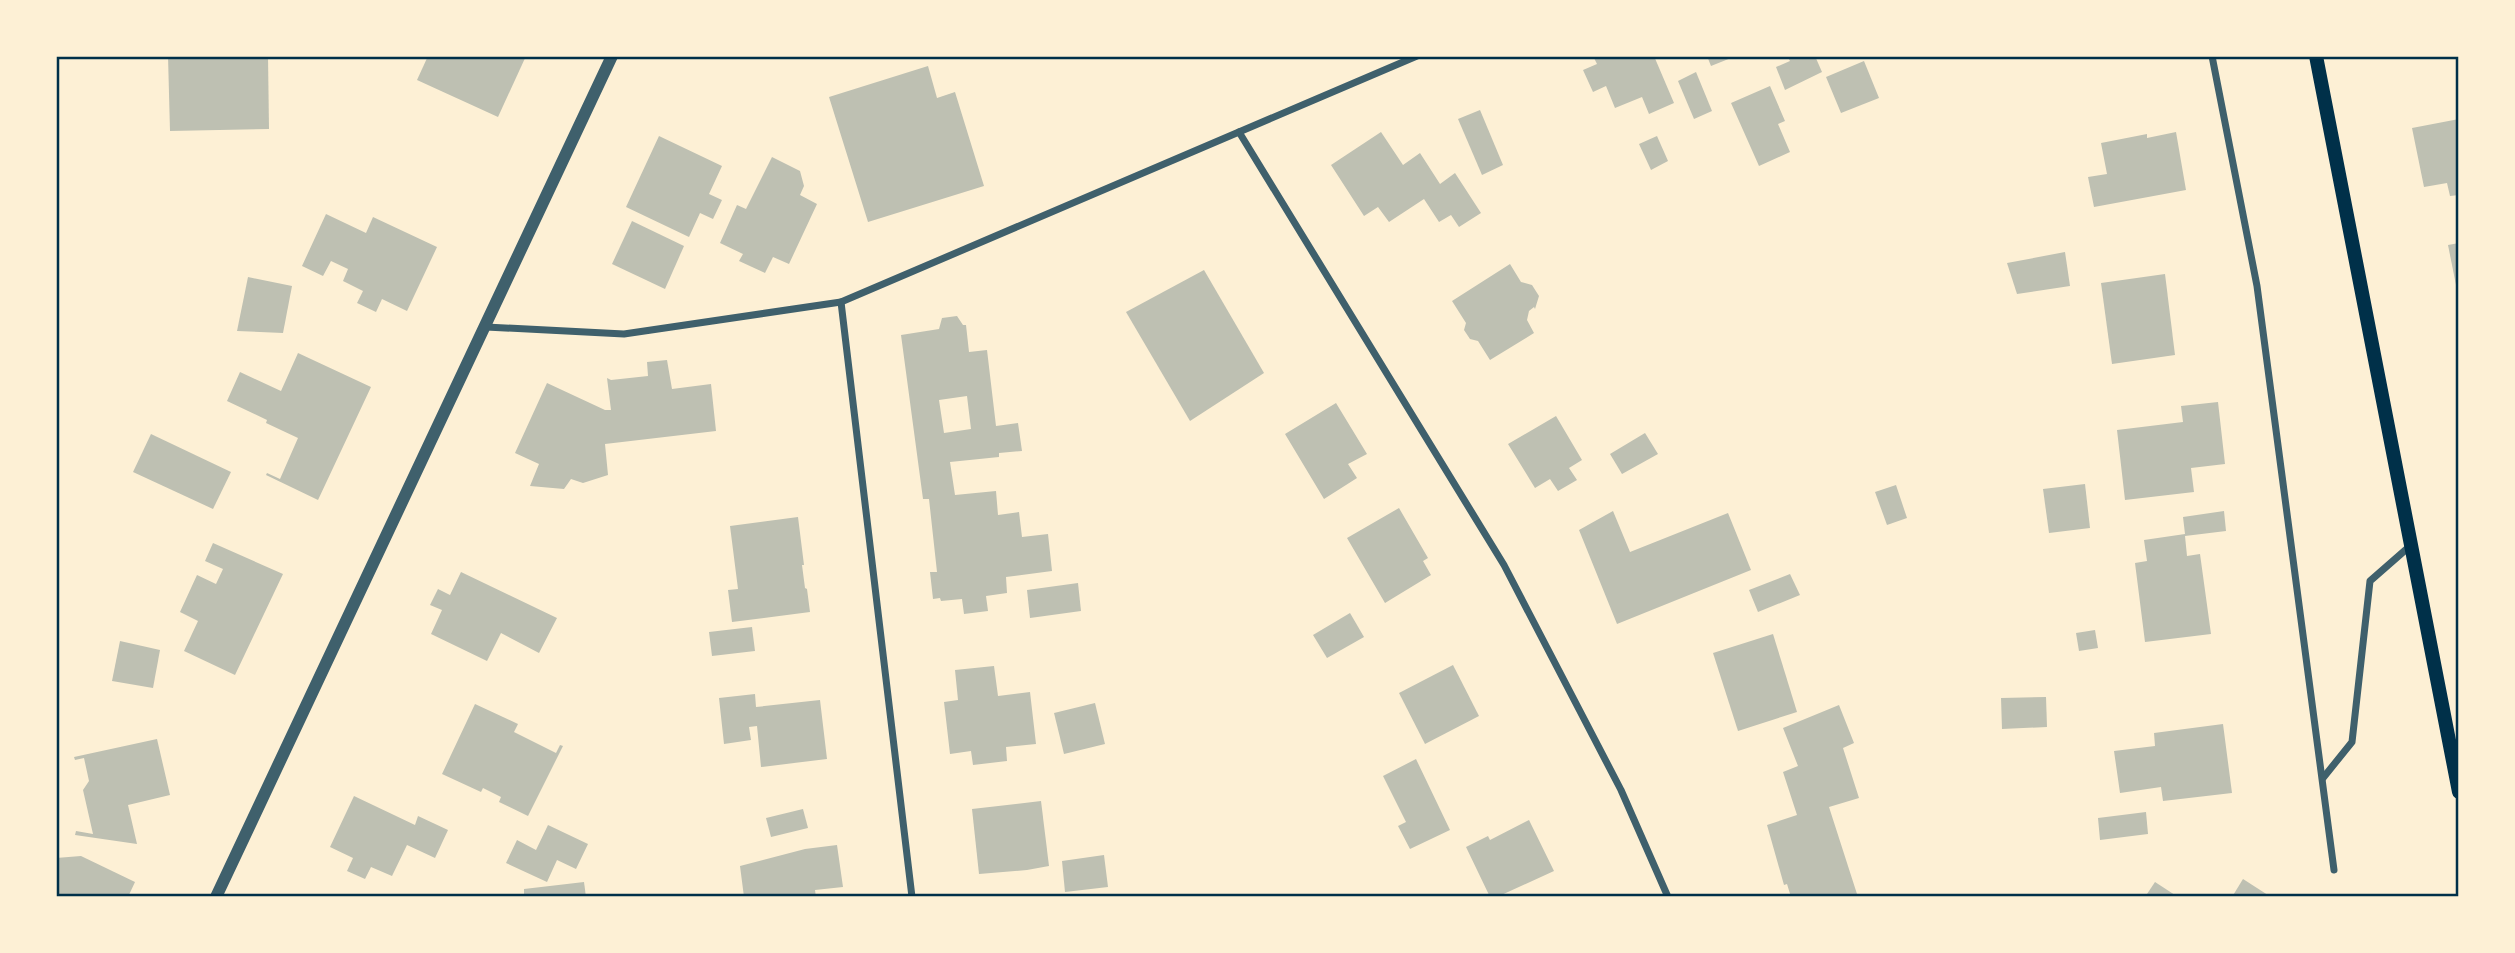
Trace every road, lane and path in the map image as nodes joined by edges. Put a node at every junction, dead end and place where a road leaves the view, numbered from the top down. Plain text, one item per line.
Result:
1 (612, 56) edge
2 (1417, 56) edge
3 (2212, 56) edge
4 (2316, 56) edge
5 (1240, 132) junction
6 (841, 302) junction
7 (486, 327) junction
8 (2410, 546) junction
9 (2323, 778) junction
10 (2459, 792) edge
11 (2334, 870) dead end
12 (216, 897) edge
13 (912, 897) edge
14 (1668, 897) edge

1 - 7 street
2 - 5 street
3 - 9 street
4 - 8 main road
5 - 6 street
5 - 14 street
6 - 7 street
6 - 13 street
7 - 12 street
8 - 9 street
8 - 10 main road
9 - 11 street

